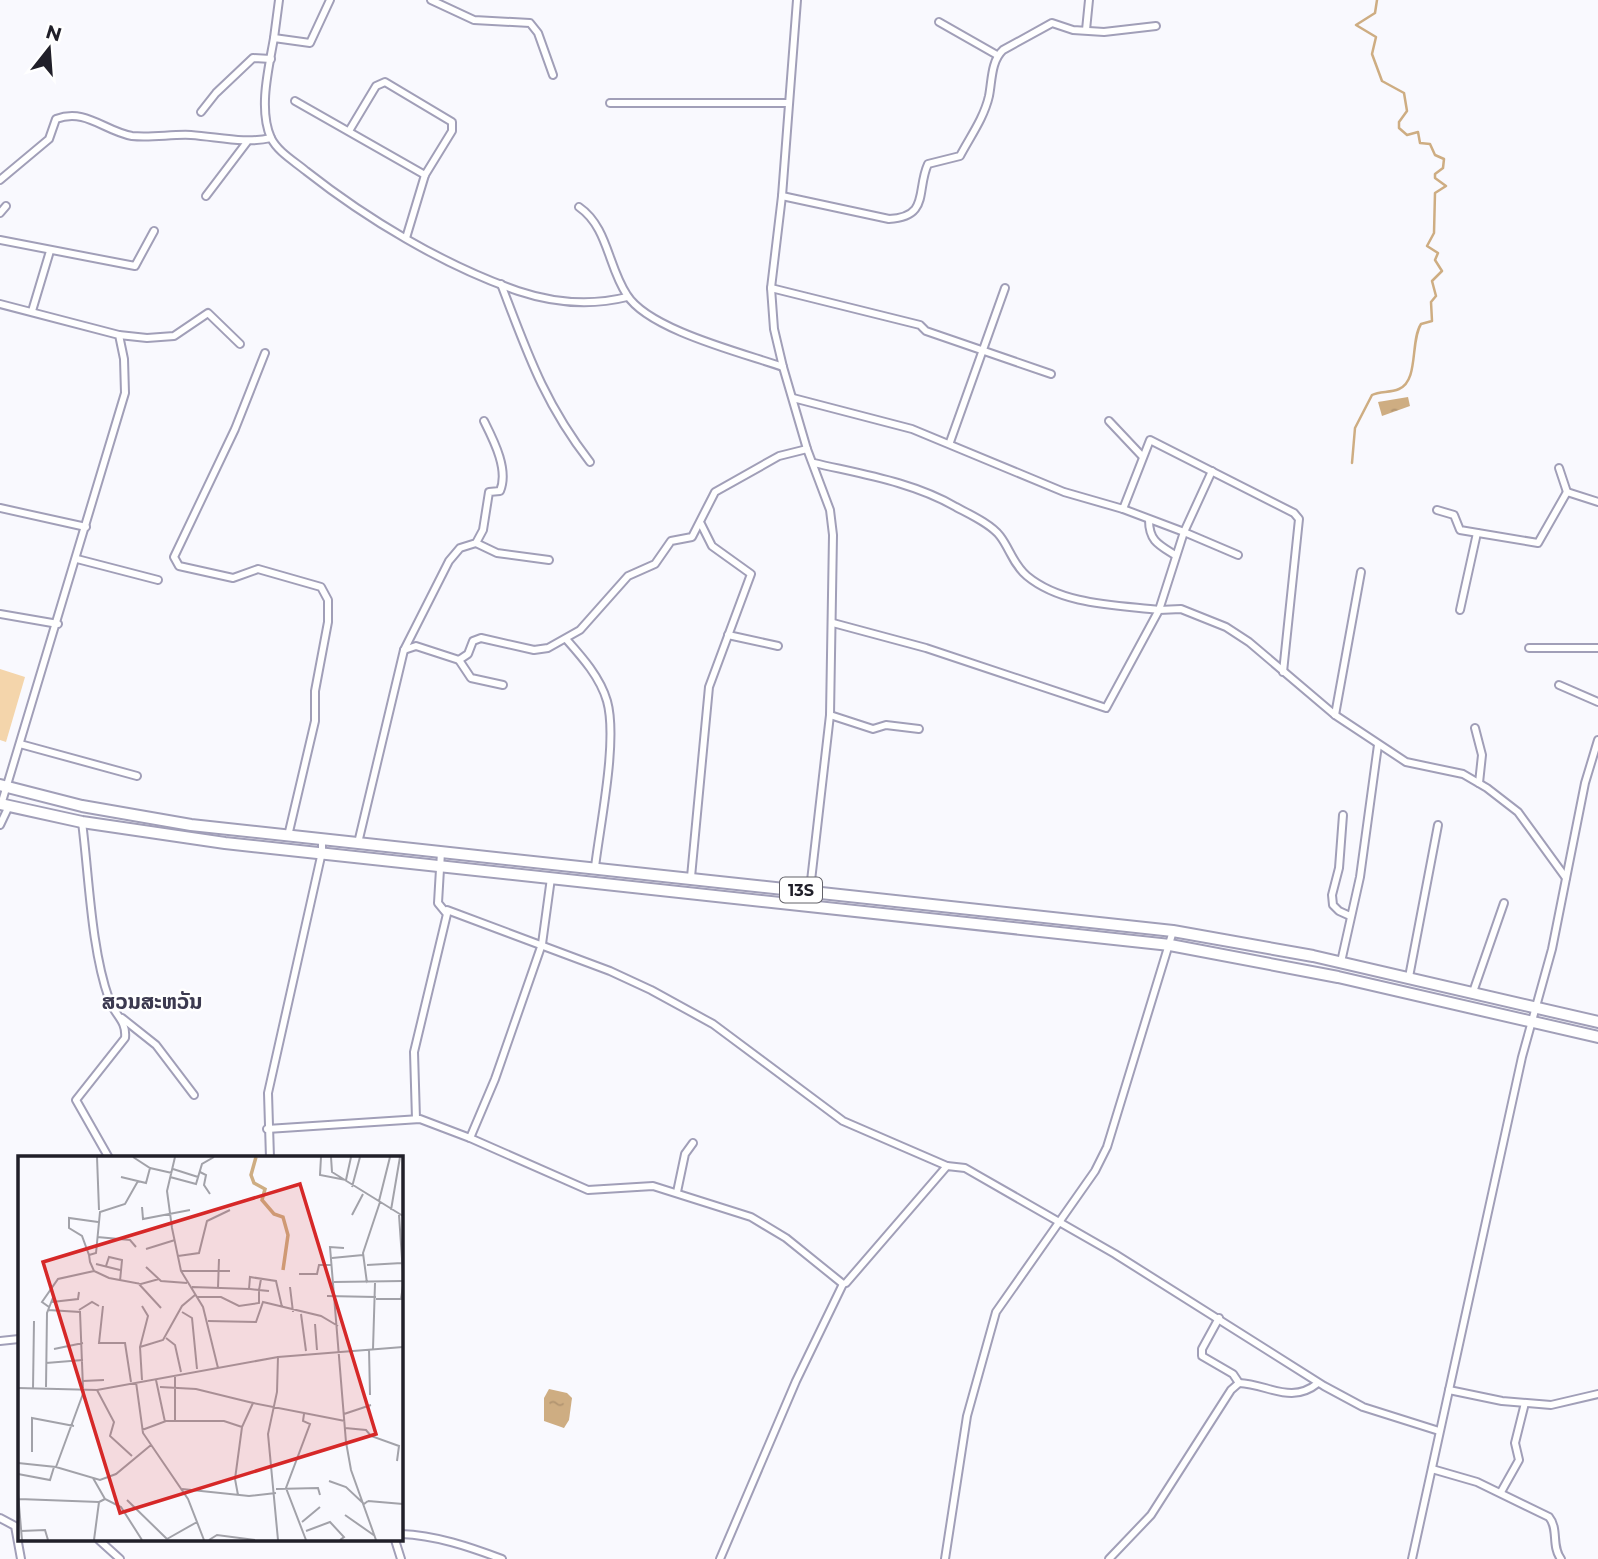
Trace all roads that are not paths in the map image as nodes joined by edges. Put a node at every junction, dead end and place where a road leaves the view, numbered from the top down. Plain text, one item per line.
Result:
1 (279, 0) edge
2 (330, 0) edge
3 (431, 0) edge
4 (797, 0) edge
5 (1089, 0) edge
6 (939, 22) dead end
7 (1156, 26) dead end
8 (1086, 30) junction
9 (274, 38) junction
10 (997, 55) junction
11 (271, 59) junction
12 (553, 75) dead end
13 (295, 101) dead end
14 (610, 103) dead end
15 (787, 103) junction
16 (201, 112) dead end
17 (349, 131) junction
18 (271, 138) junction
19 (247, 142) junction
20 (425, 176) junction
21 (0, 180) edge
22 (206, 196) dead end
23 (782, 196) junction
24 (6, 206) dead end
25 (579, 207) dead end
26 (0, 213) edge
27 (154, 231) dead end
28 (405, 238) junction
29 (0, 240) edge
30 (50, 251) junction
31 (501, 284) junction
32 (771, 288) junction
33 (1005, 288) dead end
34 (628, 297) junction
35 (0, 304) edge
36 (32, 311) junction
37 (119, 335) junction
38 (240, 344) dead end
39 (984, 352) junction
40 (265, 353) dead end
41 (783, 367) junction
42 (1051, 374) dead end
43 (793, 398) junction
44 (484, 421) dead end
45 (1109, 421) dead end
46 (950, 442) junction
47 (807, 449) junction
48 (1142, 456) junction
49 (590, 462) dead end
50 (814, 463) junction
51 (1559, 468) dead end
52 (1212, 471) junction
53 (1567, 492) junction
54 (1598, 502) edge
55 (0, 508) edge
56 (1123, 509) junction
57 (1437, 510) dead end
58 (1149, 520) junction
59 (701, 524) junction
60 (86, 527) junction
61 (1184, 532) junction
62 (1477, 533) junction
63 (476, 543) junction
64 (1175, 555) junction
65 (1238, 555) dead end
66 (76, 559) junction
67 (549, 560) dead end
68 (1361, 572) dead end
69 (158, 580) dead end
70 (1159, 610) junction
71 (1460, 610) dead end
72 (0, 614) edge
73 (834, 622) junction
74 (58, 624) junction
75 (728, 635) junction
76 (566, 639) junction
77 (778, 646) dead end
78 (1529, 648) dead end
79 (1598, 648) edge
80 (404, 650) junction
81 (459, 660) junction
82 (1283, 672) junction
83 (503, 685) dead end
84 (1559, 685) dead end
85 (1598, 702) edge
86 (830, 715) junction
87 (1335, 715) junction
88 (1475, 728) dead end
89 (919, 729) dead end
90 (1598, 740) edge
91 (20, 744) junction
92 (1378, 745) junction
93 (137, 776) dead end
94 (1479, 783) junction
95 (3, 786) edge
96 (3, 805) edge
97 (1343, 815) dead end
98 (82, 822) junction
99 (0, 825) edge
100 (1438, 825) dead end
101 (288, 836) junction
102 (359, 843) junction
103 (322, 847) junction
104 (441, 852) junction
105 (440, 866) junction
106 (595, 867) junction
107 (551, 876) junction
108 (691, 877) junction
109 (1566, 878) junction
110 (810, 891) junction
111 (1504, 903) dead end
112 (808, 907) junction
113 (447, 910) junction
114 (1350, 916) junction
115 (1173, 931) junction
116 (542, 944) junction
117 (1170, 945) junction
118 (1313, 956) junction
119 (1341, 962) junction
120 (1309, 971) junction
121 (1409, 977) junction
122 (1473, 992) junction
123 (1536, 1007) junction
124 (122, 1018) junction
125 (1598, 1022) edge
126 (1531, 1023) junction
127 (1598, 1037) edge
128 (194, 1095) dead end
129 (416, 1119) junction
130 (267, 1129) junction
131 (470, 1138) junction
132 (693, 1143) dead end
133 (107, 1156) edge
134 (270, 1156) edge
135 (947, 1166) junction
136 (677, 1192) junction
137 (1059, 1220) junction
138 (842, 1284) junction
139 (1219, 1318) junction
140 (18, 1339) edge
141 (0, 1341) edge
142 (1238, 1383) junction
143 (1318, 1383) junction
144 (1449, 1390) junction
145 (1598, 1394) edge
146 (1525, 1403) junction
147 (1439, 1431) junction
148 (1432, 1469) junction
149 (1501, 1492) junction
150 (0, 1518) edge
151 (402, 1534) edge
152 (101, 1542) edge
153 (396, 1542) edge
154 (21, 1559) edge
155 (120, 1559) edge
156 (401, 1559) edge
157 (502, 1559) edge
158 (720, 1559) edge
159 (945, 1559) edge
160 (1110, 1559) edge
161 (1412, 1559) edge
162 (1560, 1559) edge

1 - 9 street
2 - 9 street
3 - 12 street
4 - 15 street
5 - 8 street
6 - 10 street
7 - 8 street
8 - 10 street
9 - 11 street
10 - 23 street
11 - 16 street
11 - 18 street
13 - 17 street
14 - 15 street
15 - 23 street
17 - 20 street
17 - 20 street
18 - 19 street
18 - 28 street
19 - 21 street
19 - 22 street
20 - 28 street
23 - 32 street
24 - 26 street
25 - 34 street
27 - 30 street
28 - 31 street
29 - 30 street
30 - 36 street
31 - 34 street
31 - 49 street
32 - 39 street
32 - 41 street
33 - 39 street
34 - 41 street
35 - 36 street
36 - 37 street
37 - 38 street
37 - 60 street
39 - 42 street
39 - 46 street
40 - 101 street
41 - 43 street
43 - 46 street
43 - 47 street
44 - 63 street
45 - 48 street
46 - 56 street
47 - 50 street
47 - 59 street
48 - 52 street
48 - 56 street
50 - 70 street
50 - 73 street
51 - 53 street
52 - 61 street
52 - 82 street
53 - 54 street
53 - 62 street
55 - 60 street
56 - 58 street
57 - 62 street
58 - 61 street
58 - 64 street
59 - 75 street
59 - 76 street
60 - 66 street
61 - 64 street
61 - 65 street
62 - 71 street
63 - 67 street
63 - 80 street
64 - 70 street
66 - 69 street
66 - 74 street
68 - 87 street
70 - 73 street
70 - 82 street
72 - 74 street
73 - 86 street
74 - 91 street
75 - 77 street
75 - 108 street
76 - 81 street
76 - 106 street
78 - 79 street
80 - 81 street
80 - 102 street
81 - 83 street
82 - 87 street
84 - 85 street
86 - 89 street
86 - 110 street
87 - 92 street
88 - 94 street
90 - 109 street
91 - 93 street
91 - 95 street
92 - 94 street
92 - 114 street
94 - 109 street
95 - 96 street
95 - 101 highway, 13S
96 - 98 highway, 13S
96 - 99 street
97 - 114 street
98 - 103 highway, 13S
98 - 124 street
100 - 121 street
101 - 103 highway, 13S
102 - 103 highway, 13S
102 - 104 highway, 13S
103 - 105 highway, 13S
103 - 130 street
104 - 105 street
104 - 106 highway, 13S
105 - 107 highway, 13S
105 - 113 street
106 - 108 highway, 13S
107 - 112 highway, 13S
107 - 116 street
108 - 110 highway, 13S
109 - 123 street
110 - 112 street
110 - 115 highway, 13S
111 - 122 street
112 - 117 highway, 13S
113 - 116 street
113 - 129 street
114 - 119 street
115 - 117 street
115 - 118 highway, 13S
116 - 131 street
116 - 135 street
117 - 120 highway, 13S
117 - 137 street
118 - 119 highway, 13S
118 - 120 highway
119 - 121 highway, 13S
120 - 126 highway, 13S
121 - 122 highway, 13S
122 - 123 highway, 13S
123 - 125 highway, 13S
123 - 126 street
124 - 128 street
124 - 133 street
126 - 127 highway, 13S
126 - 144 street
129 - 130 street
129 - 131 street
130 - 134 street
131 - 136 street
132 - 136 street
135 - 137 street
135 - 138 street
136 - 138 street
137 - 139 street
137 - 159 street
138 - 158 street
139 - 142 street
139 - 143 street
140 - 141 street
142 - 143 street
142 - 160 street
143 - 147 street
144 - 146 street
144 - 147 street
145 - 146 street
146 - 149 street
147 - 148 street
148 - 149 street
148 - 161 street
149 - 162 street
150 - 154 street
151 - 157 street
152 - 155 street
153 - 156 street

